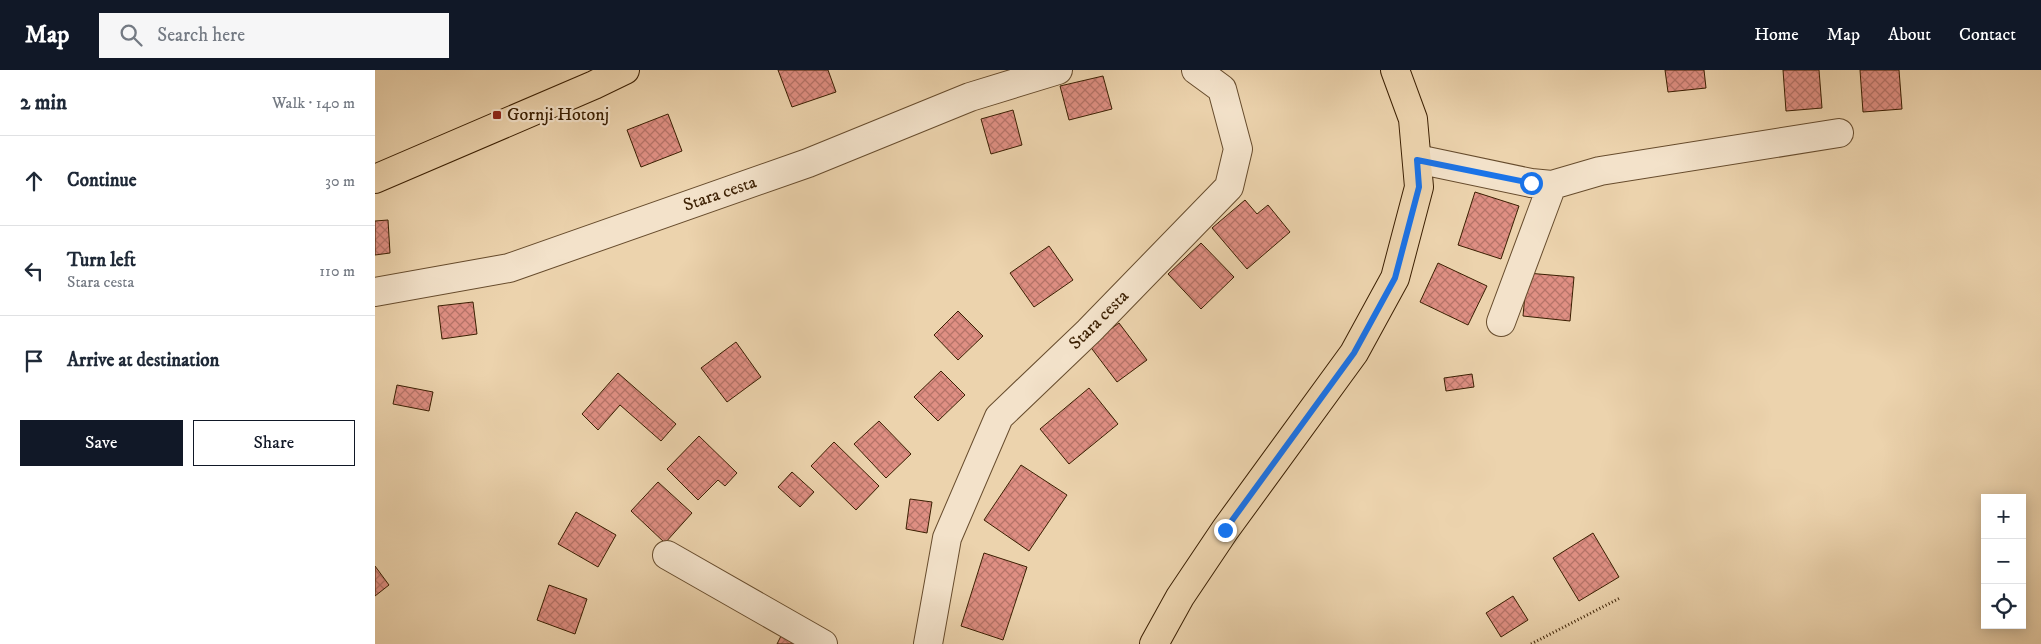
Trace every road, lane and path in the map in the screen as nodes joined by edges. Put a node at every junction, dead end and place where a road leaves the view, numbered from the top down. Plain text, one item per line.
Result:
1 (625, 70) edge
2 (1058, 70) edge
3 (1196, 70) edge
4 (1395, 70) edge
5 (1839, 133) dead end
6 (1417, 160) junction
7 (375, 178) edge
8 (1552, 185) junction
9 (375, 292) edge
10 (1501, 322) dead end
11 (667, 555) dead end
12 (1620, 598) dead end
13 (823, 644) edge
14 (928, 644) edge
15 (1154, 644) edge
16 (1531, 644) edge

1 - 7 main road
2 - 9 street, Stara cesta
3 - 14 street, Stara cesta
4 - 6 main road
5 - 8 street
6 - 8 street
6 - 15 main road
8 - 10 street
11 - 13 street
12 - 16 path

